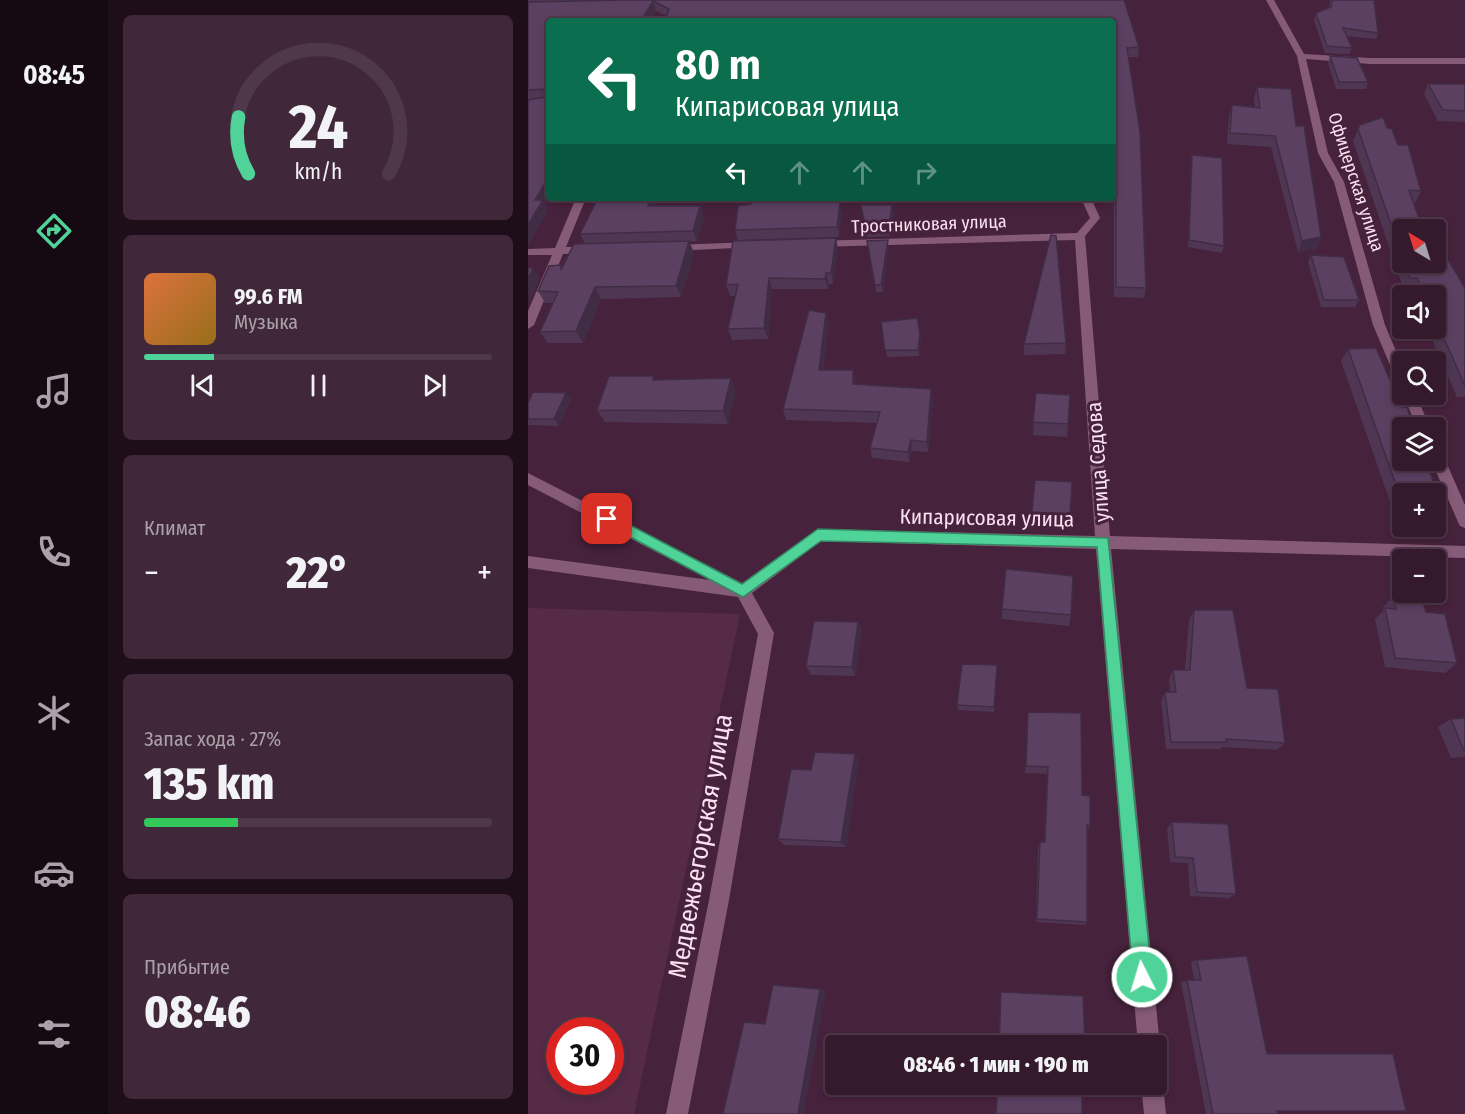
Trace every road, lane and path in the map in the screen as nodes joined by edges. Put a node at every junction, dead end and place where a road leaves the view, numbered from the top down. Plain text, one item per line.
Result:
1 (1270, 0) edge
2 (1301, 56) junction
3 (1465, 61) edge
4 (580, 201) edge
5 (1087, 201) edge
6 (1080, 236) junction
7 (808, 244) edge
8 (761, 245) edge
9 (654, 248) edge
10 (607, 249) edge
11 (560, 251) junction
12 (528, 252) edge
13 (528, 326) edge
14 (1392, 356) edge
15 (1443, 471) edge
16 (528, 479) edge
17 (1465, 522) edge
18 (1103, 542) junction
19 (1465, 552) edge
20 (528, 562) edge
21 (743, 591) junction
22 (1148, 1035) edge
23 (1153, 1095) edge
24 (676, 1114) edge
25 (1155, 1114) edge

1 - 2 street, Офицерская улица
2 - 3 street
2 - 14 street, Офицерская улица
4 - 11 street
5 - 6 street
6 - 7 street, Тростниковая улица
6 - 18 street, улица Седова
8 - 9 street
10 - 11 street
11 - 12 street
11 - 13 street
15 - 17 street
16 - 21 street
18 - 19 street, Кипарисовая улица
18 - 21 street, Кипарисовая улица
18 - 22 street, улица Седова
20 - 21 street
21 - 24 street, Медвежьегорская улица
23 - 25 street

